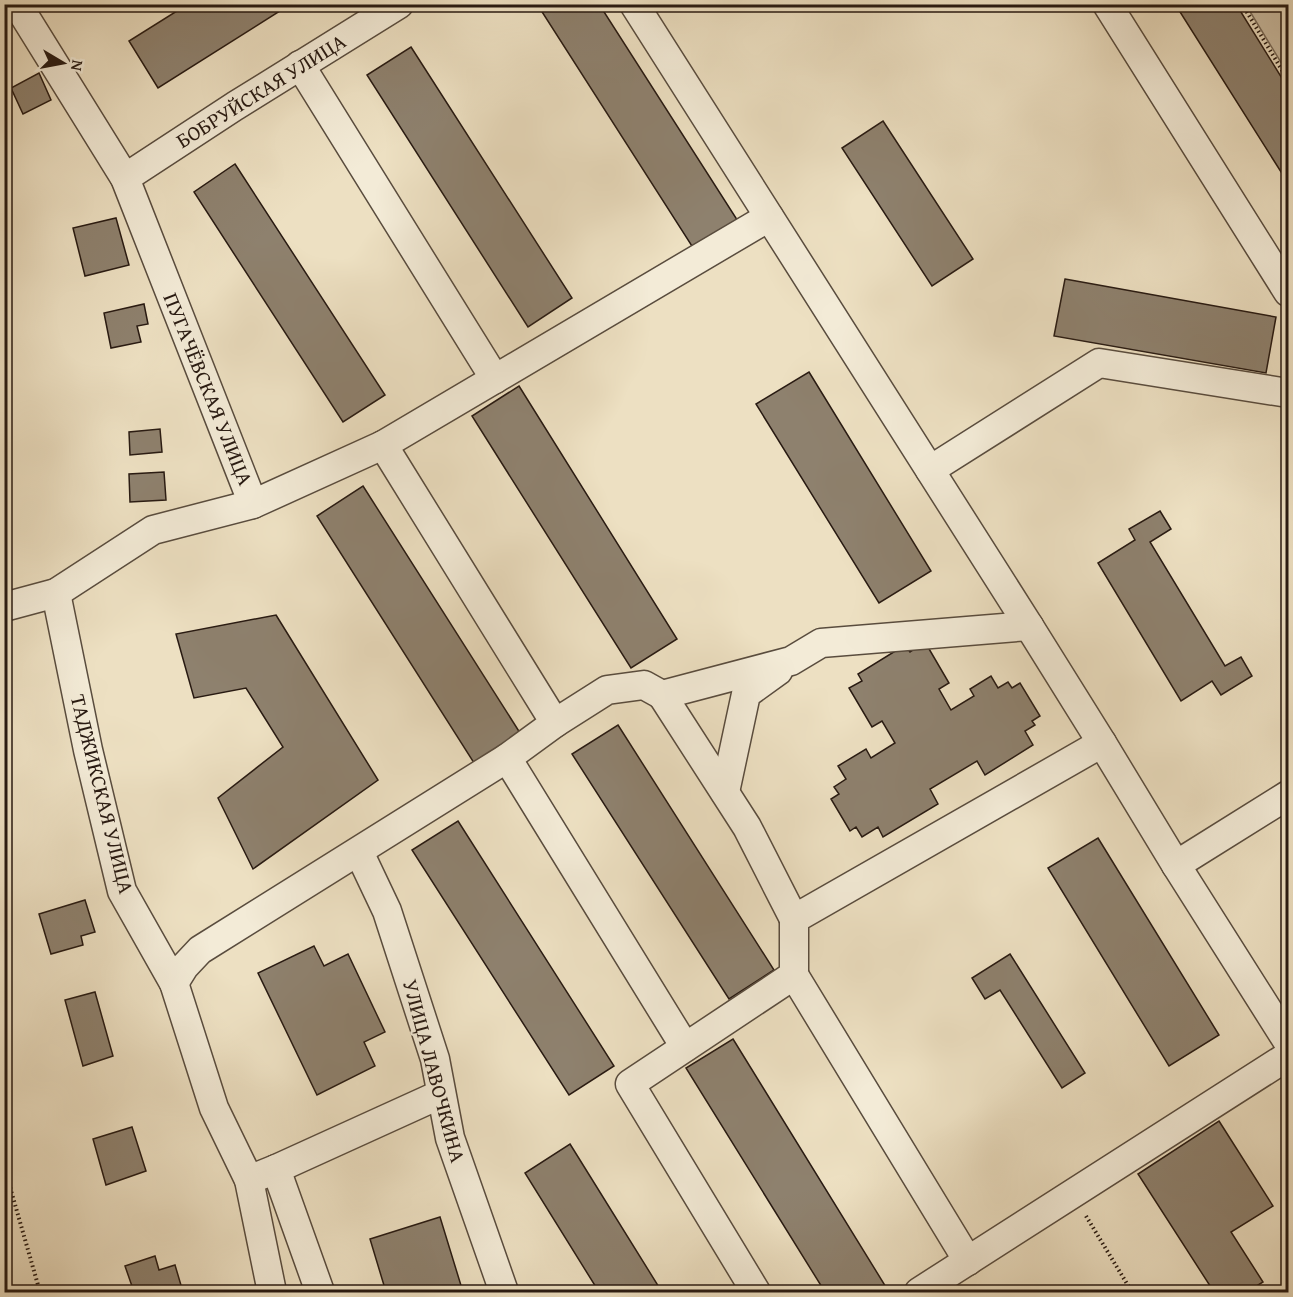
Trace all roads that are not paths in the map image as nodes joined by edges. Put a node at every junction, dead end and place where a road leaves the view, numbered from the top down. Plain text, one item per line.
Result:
1 (17, 4) edge
2 (399, 4) edge
3 (634, 4) edge
4 (1107, 4) edge
5 (300, 65) junction
6 (124, 178) junction
7 (769, 218) junction
8 (1288, 292) edge
9 (495, 379) junction
10 (1288, 393) edge
11 (383, 445) junction
12 (930, 470) junction
13 (253, 504) junction
14 (56, 593) junction
15 (4, 607) edge
16 (1029, 626) junction
17 (791, 661) junction
18 (662, 695) junction
19 (555, 723) junction
20 (1102, 743) junction
21 (507, 758) junction
22 (725, 792) junction
23 (1288, 795) edge
24 (359, 852) junction
25 (1176, 865) junction
26 (794, 919) junction
27 (794, 975) junction
28 (174, 983) junction
29 (1288, 1042) edge
30 (685, 1047) junction
31 (1288, 1056) edge
32 (441, 1094) junction
33 (276, 1169) junction
34 (249, 1180) junction
35 (968, 1262) junction
36 (272, 1293) edge
37 (320, 1293) edge
38 (504, 1293) edge
39 (756, 1293) edge
40 (919, 1293) edge

1 - 6 street, ПУГАЧЁВСКАЯ УЛИЦА
2 - 5 street, БОБРУЙСКАЯ УЛИЦА
3 - 7 street
4 - 8 street
5 - 6 street, БОБРУЙСКАЯ УЛИЦА
5 - 9 street
6 - 13 street, ПУГАЧЁВСКАЯ УЛИЦА
7 - 9 street
7 - 12 street
9 - 11 street
10 - 12 street
11 - 13 street
11 - 19 street
12 - 16 street
13 - 14 street, ПУГАЧЁВСКАЯ УЛИЦА
14 - 15 street, ПУГАЧЁВСКАЯ УЛИЦА
14 - 28 street, ТАДЖИКСКАЯ УЛИЦА
16 - 17 street
16 - 20 street
17 - 18 street
17 - 22 street
18 - 19 street
18 - 22 street
19 - 21 street
20 - 25 street
20 - 26 street
21 - 24 street
21 - 30 street
22 - 26 street
23 - 25 street
24 - 28 street
24 - 32 street, УЛИЦА ЛАВОЧКИНА
25 - 29 street
26 - 27 street
27 - 30 street
27 - 35 street
28 - 34 street, ТАДЖИКСКАЯ УЛИЦА
30 - 39 street
31 - 35 street
32 - 33 street
32 - 38 street, УЛИЦА ЛАВОЧКИНА
33 - 34 street
33 - 37 street
34 - 36 street, ТАДЖИКСКАЯ УЛИЦА
35 - 40 street

